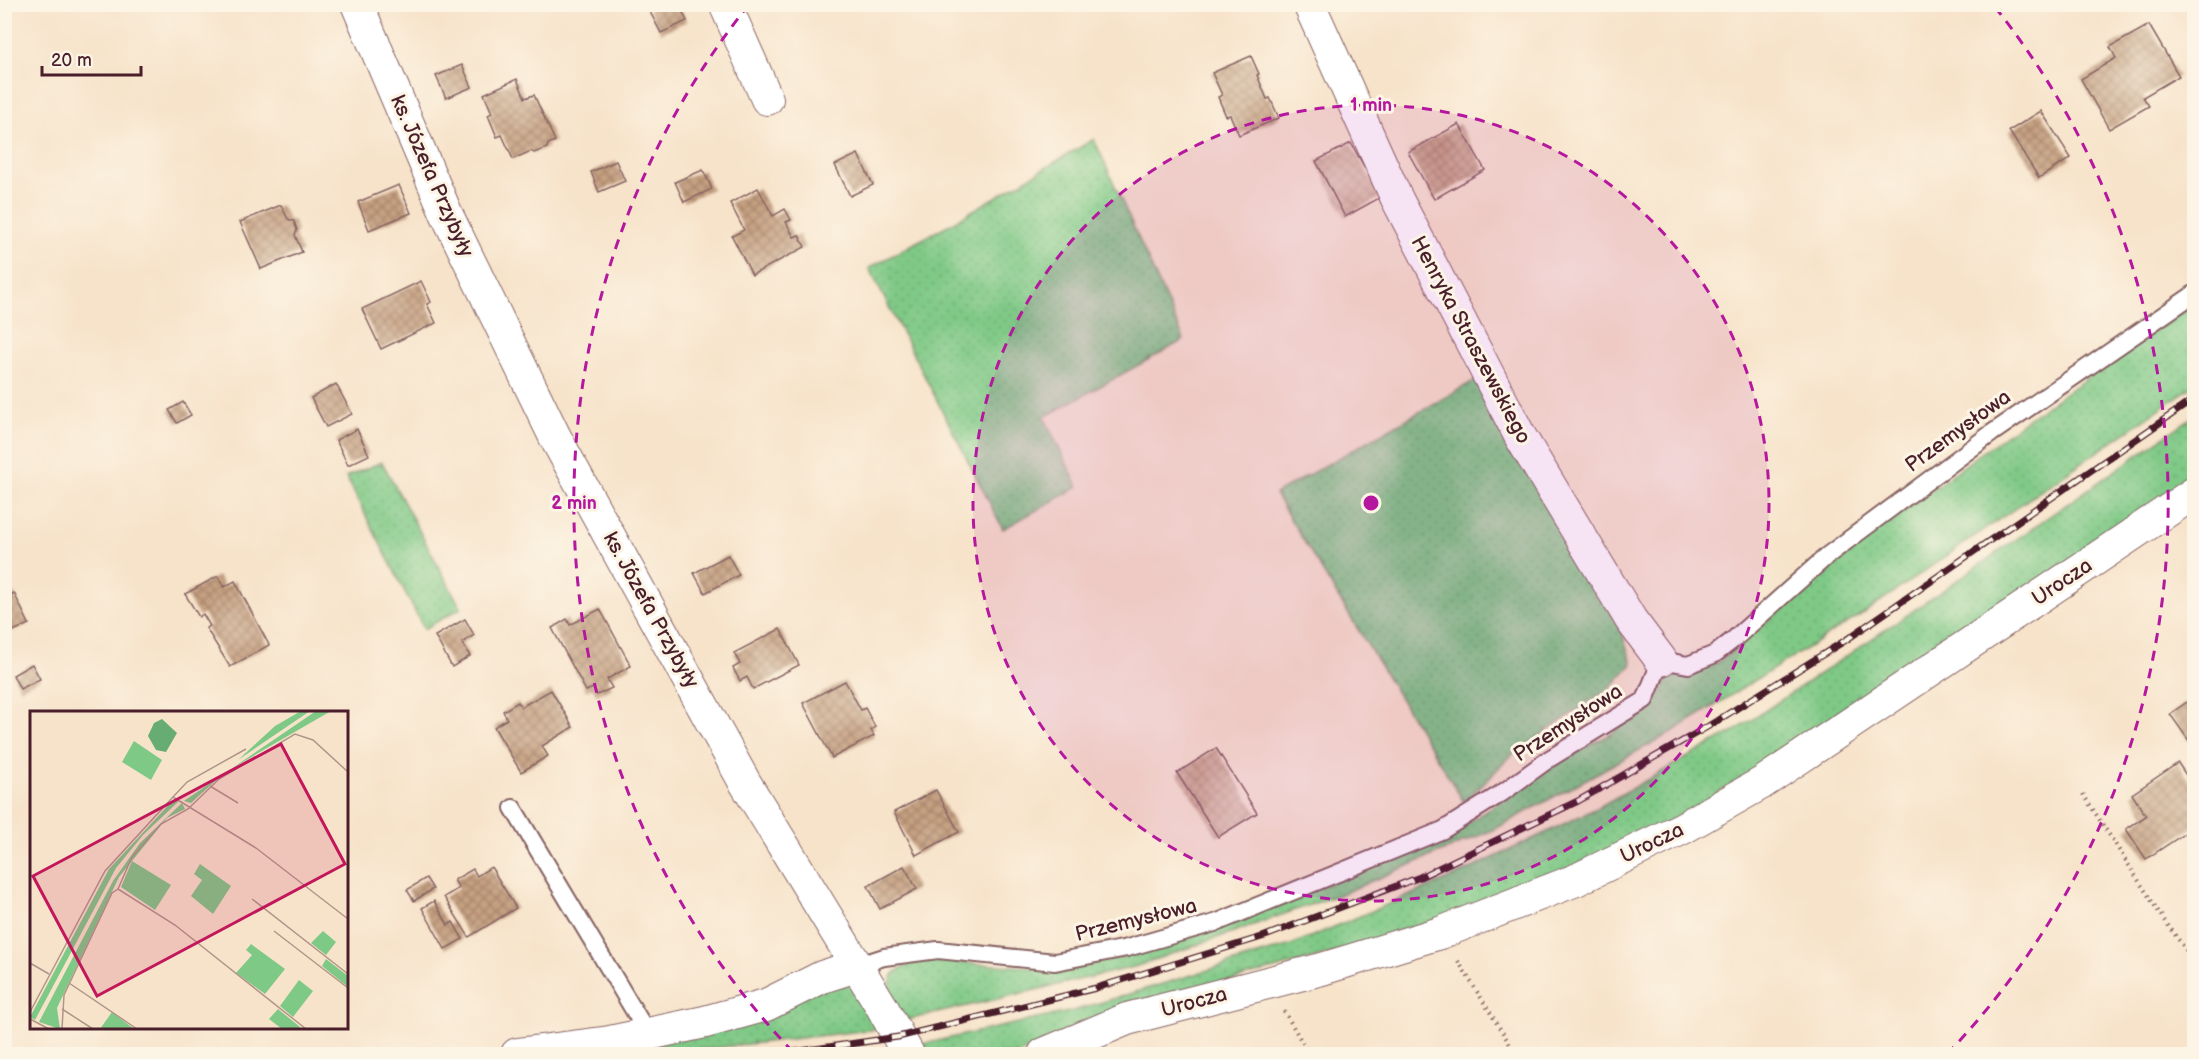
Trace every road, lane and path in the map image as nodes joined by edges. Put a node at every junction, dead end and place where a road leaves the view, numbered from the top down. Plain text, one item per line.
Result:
1 (357, 4) edge
2 (725, 4) edge
3 (1309, 4) edge
4 (767, 99) dead end
5 (2194, 294) edge
6 (2194, 493) edge
7 (1661, 660) junction
8 (2083, 794) dead end
9 (513, 808) dead end
10 (1440, 933) junction
11 (2194, 961) edge
12 (856, 966) junction
13 (1267, 982) junction
14 (648, 1034) junction
15 (903, 1046) edge
16 (517, 1054) edge
17 (1044, 1054) edge
18 (1309, 1054) edge
19 (1516, 1054) edge

1 - 12 street, ks. Józefa Przybyły
2 - 4 street
3 - 7 street, Henryka Straszewskiego
5 - 7 lane, Przemysłowa
6 - 10 street, Urocza
7 - 12 lane, Przemysłowa
8 - 11 path
9 - 14 lane
10 - 13 street, Urocza
10 - 19 path
12 - 14 street
12 - 15 street, ks. Józefa Przybyły
13 - 17 street, Urocza
13 - 18 path
14 - 16 street

